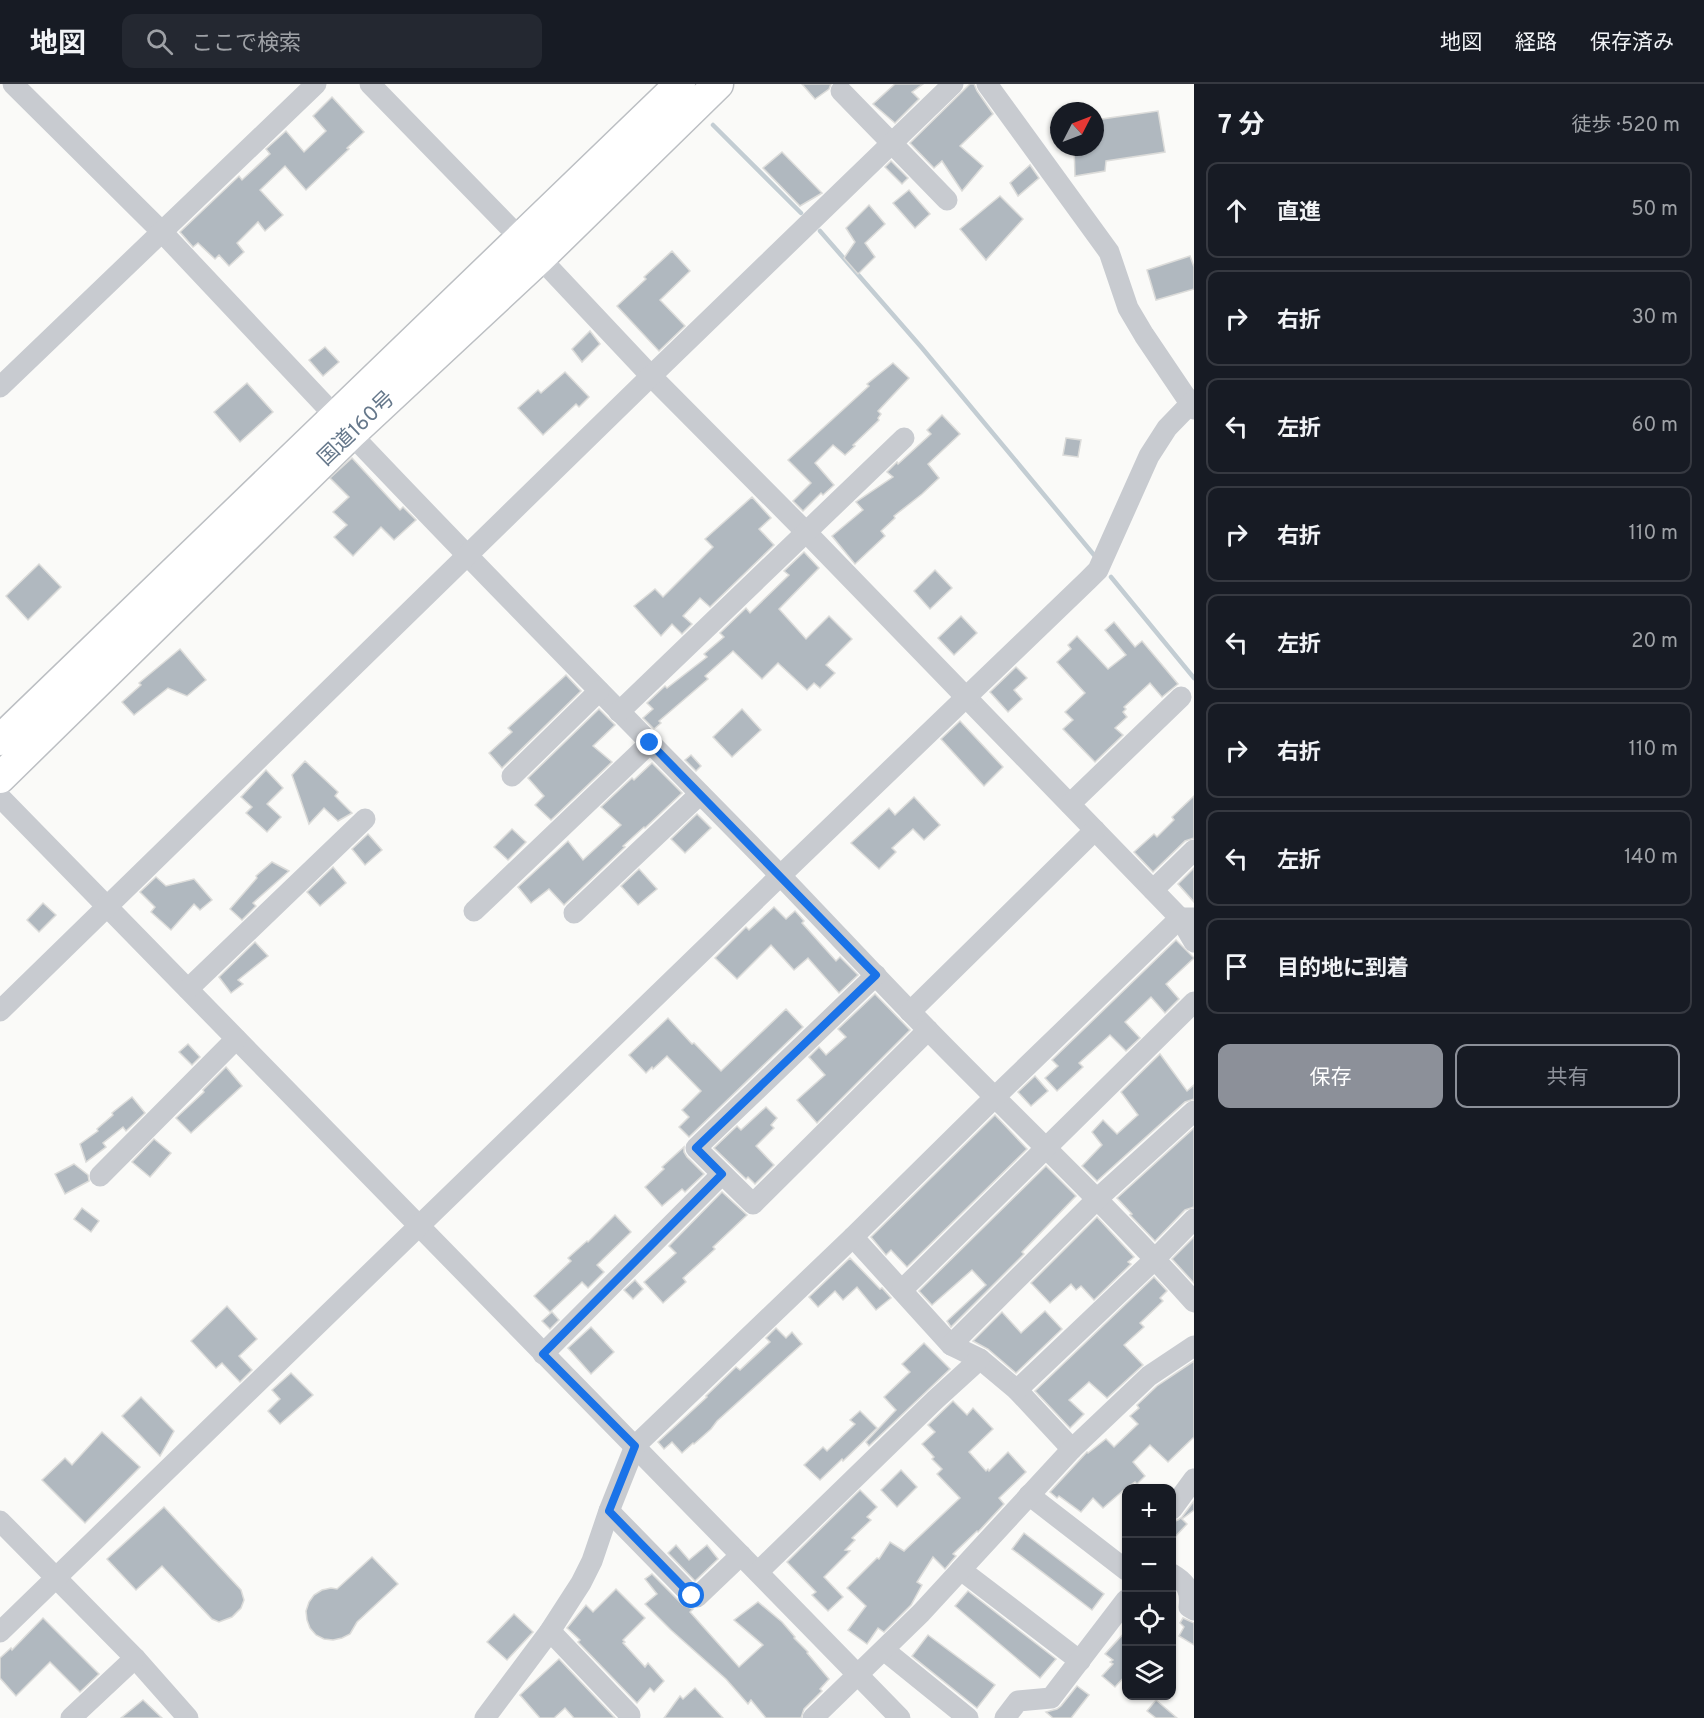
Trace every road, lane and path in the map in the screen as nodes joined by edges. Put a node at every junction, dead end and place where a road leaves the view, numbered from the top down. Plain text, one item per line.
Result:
1 (13, 84) edge
2 (316, 84) edge
3 (370, 84) edge
4 (680, 84) edge
5 (718, 84) edge
6 (953, 84) edge
7 (987, 84) edge
8 (841, 91) dead end
9 (892, 143) junction
10 (947, 201) dead end
11 (162, 232) junction
12 (530, 248) junction
13 (651, 376) junction
14 (0, 387) edge
15 (1193, 404) edge
16 (343, 426) junction
17 (904, 438) dead end
18 (806, 532) junction
19 (467, 556) junction
20 (599, 691) junction
21 (1181, 697) dead end
22 (967, 698) junction
23 (619, 712) junction
24 (0, 740) edge
25 (650, 743) junction
26 (512, 776) dead end
27 (0, 778) edge
28 (700, 794) junction
29 (0, 797) edge
30 (1070, 804) junction
31 (365, 819) dead end
32 (1095, 830) junction
33 (1194, 850) edge
34 (780, 876) junction
35 (1153, 890) junction
36 (108, 907) junction
37 (474, 911) dead end
38 (574, 913) dead end
39 (1187, 918) edge
40 (1194, 942) edge
41 (876, 975) junction
42 (188, 989) junction
43 (1194, 1002) edge
44 (0, 1011) edge
45 (910, 1012) junction
46 (928, 1030) junction
47 (236, 1039) junction
48 (995, 1097) junction
49 (1194, 1111) edge
50 (1045, 1149) junction
51 (722, 1174) junction
52 (100, 1176) dead end
53 (1098, 1199) junction
54 (1194, 1219) edge
55 (419, 1227) junction
56 (853, 1238) junction
57 (1155, 1258) junction
58 (902, 1290) junction
59 (1194, 1302) edge
60 (951, 1345) junction
61 (1194, 1346) edge
62 (543, 1354) junction
63 (980, 1359) junction
64 (1017, 1390) junction
65 (635, 1446) junction
66 (1072, 1449) junction
67 (1194, 1479) edge
68 (1029, 1495) junction
69 (1176, 1504) edge
70 (609, 1511) junction
71 (0, 1521) edge
72 (741, 1555) junction
73 (1122, 1567) edge
74 (961, 1570) junction
75 (758, 1572) junction
76 (1183, 1576) edge
77 (55, 1578) junction
78 (1122, 1605) edge
79 (1194, 1610) edge
80 (550, 1631) junction
81 (0, 1632) edge
82 (884, 1650) junction
83 (135, 1658) junction
84 (1080, 1661) junction
85 (857, 1674) junction
86 (630, 1715) dead end
87 (71, 1718) edge
88 (188, 1718) edge
89 (485, 1718) edge
90 (813, 1718) edge
91 (900, 1718) edge
92 (968, 1718) edge
93 (1005, 1718) edge

1 - 11 street
2 - 11 street
3 - 12 street
4 - 12 highway, 国道160号
5 - 12 highway, 国道160号
6 - 9 street
7 - 15 street
8 - 9 street
9 - 10 street
9 - 13 street
11 - 14 street
11 - 16 street
12 - 13 street
12 - 16 highway, 国道160号
13 - 18 street
13 - 19 street
15 - 22 street
16 - 19 street
16 - 24 highway, 国道160号
16 - 27 highway, 国道160号
17 - 18 street
18 - 22 street
18 - 23 street
19 - 20 street
19 - 36 street
20 - 23 street
20 - 26 street
21 - 30 street
22 - 30 street
22 - 34 street
23 - 25 street
25 - 28 street
25 - 37 street
28 - 34 street
28 - 38 street
29 - 36 street
30 - 32 street
31 - 42 street
32 - 35 street
32 - 45 street
33 - 35 street
34 - 41 street
34 - 55 street
35 - 39 street
36 - 42 street
36 - 44 street
39 - 40 street
39 - 48 street
41 - 45 street
41 - 51 street
42 - 47 street
43 - 50 street
45 - 46 street
46 - 48 street
46 - 51 street
47 - 52 street
47 - 55 street
48 - 50 street
48 - 56 street
49 - 53 street
50 - 53 street
50 - 58 street
51 - 62 street
53 - 57 street
53 - 60 street
54 - 57 street
55 - 62 street
55 - 77 street
56 - 58 street
56 - 65 street
57 - 59 street
57 - 64 street
58 - 60 street
60 - 63 street
61 - 66 street
62 - 65 street
63 - 64 street
63 - 75 street
64 - 66 street
65 - 70 street
65 - 72 street
66 - 68 street
67 - 69 street
68 - 73 street
68 - 74 street
70 - 72 street
70 - 80 street
71 - 77 street
72 - 75 street
74 - 82 street
74 - 84 street
75 - 85 street
76 - 79 street
77 - 81 street
77 - 83 street
78 - 84 street
80 - 86 street
80 - 89 street
82 - 85 street
82 - 92 street
83 - 87 street
83 - 88 street
84 - 93 street
85 - 90 street
85 - 91 street

